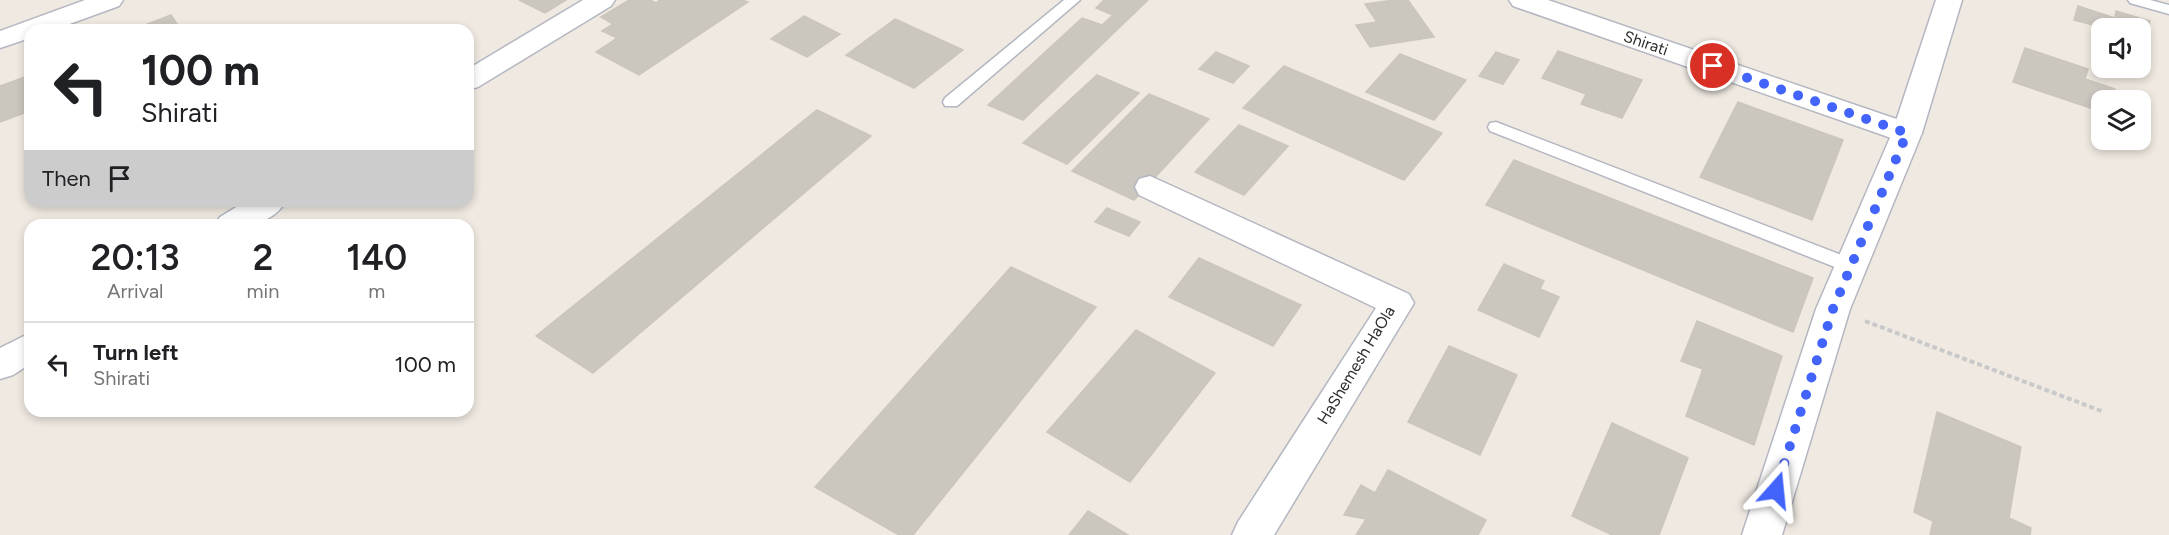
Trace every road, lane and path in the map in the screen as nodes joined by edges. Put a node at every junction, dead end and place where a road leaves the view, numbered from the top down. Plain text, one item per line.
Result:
1 (110, 0) edge
2 (602, 0) edge
3 (1073, 0) edge
4 (1522, 0) edge
5 (1948, 0) edge
6 (2136, 0) edge
7 (2169, 10) edge
8 (44, 24) edge
9 (24, 31) edge
10 (0, 40) edge
11 (474, 77) edge
12 (951, 102) dead end
13 (1496, 127) dead end
14 (1907, 133) junction
15 (1150, 187) dead end
16 (260, 207) edge
17 (241, 219) edge
18 (1851, 266) junction
19 (1833, 309) junction
20 (24, 350) edge
21 (0, 365) edge
22 (2104, 412) dead end
23 (1252, 535) edge
24 (1762, 535) edge

1 - 8 street
2 - 11 street
3 - 12 lane
4 - 14 street, Shirati
5 - 14 street
6 - 7 lane
9 - 10 street
13 - 18 lane
14 - 18 street
15 - 23 street, HaShemesh HaOla
16 - 17 street
18 - 19 street
19 - 22 path
19 - 24 street
20 - 21 street

